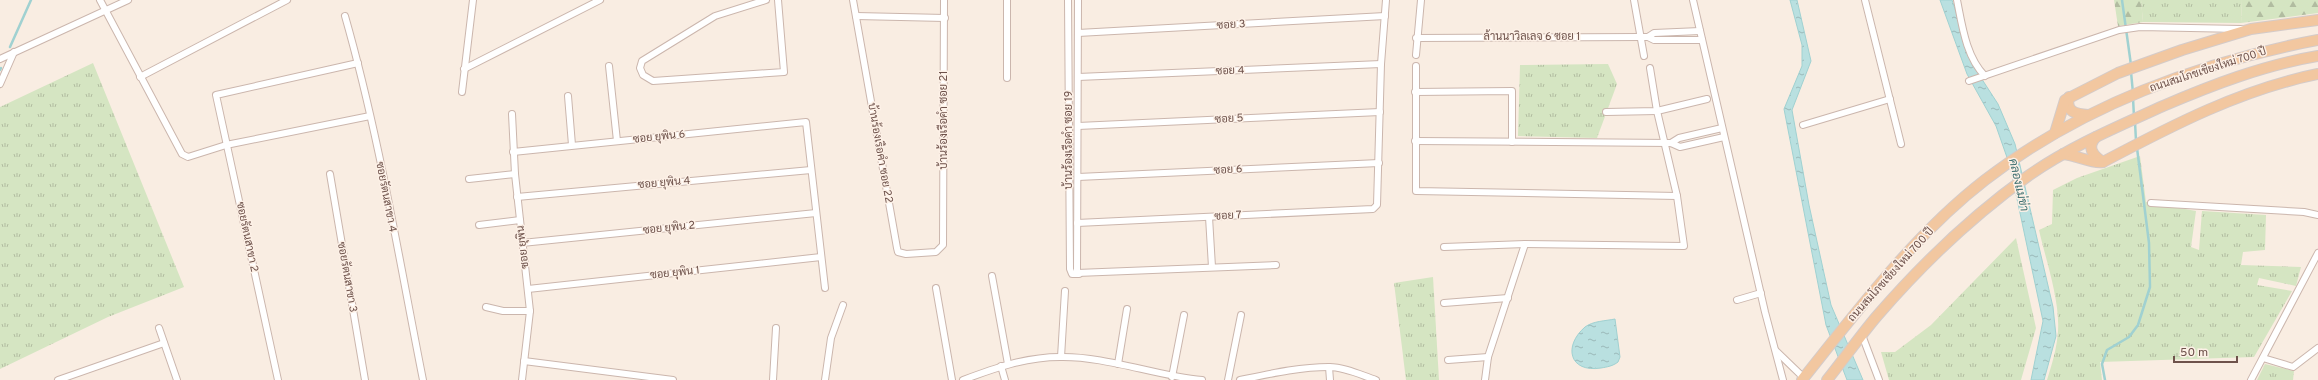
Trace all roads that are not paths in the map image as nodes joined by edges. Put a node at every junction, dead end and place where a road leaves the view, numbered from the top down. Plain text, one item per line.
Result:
1 (100, 0) edge
2 (128, 0) edge
3 (287, 0) edge
4 (473, 0) edge
5 (600, 0) edge
6 (766, 0) edge
7 (778, 0) edge
8 (854, 0) edge
9 (944, 0) edge
10 (1006, 0) edge
11 (1068, 0) edge
12 (1078, 0) edge
13 (1386, 0) edge
14 (1421, 0) edge
15 (1634, 0) edge
16 (1694, 0) edge
17 (1866, 0) edge
18 (1957, 0) edge
19 (105, 11) junction
20 (345, 16) dead end
21 (856, 16) junction
22 (1385, 16) junction
23 (944, 18) junction
24 (2318, 20) edge
25 (2251, 29) junction
26 (1700, 31) junction
27 (1078, 33) junction
28 (1645, 37) junction
29 (1416, 38) junction
30 (1702, 40) junction
31 (2318, 40) edge
32 (14, 52) junction
33 (1416, 55) dead end
34 (1644, 56) dead end
35 (2318, 56) edge
36 (0, 59) edge
37 (358, 63) junction
38 (1381, 64) junction
39 (609, 66) dead end
40 (1416, 66) dead end
41 (1650, 68) dead end
42 (464, 69) junction
43 (2318, 74) edge
44 (1985, 76) junction
45 (140, 77) junction
46 (1078, 77) junction
47 (1007, 78) dead end
48 (1969, 81) dead end
49 (0, 84) edge
50 (462, 92) dead end
51 (1415, 92) junction
52 (568, 96) dead end
53 (2069, 97) junction
54 (1707, 99) dead end
55 (1890, 100) junction
56 (1657, 111) junction
57 (1380, 112) junction
58 (1606, 112) dead end
59 (512, 114) dead end
60 (2088, 115) junction
61 (370, 116) junction
62 (1803, 125) dead end
63 (1078, 126) junction
64 (1722, 128) junction
65 (2054, 133) junction
66 (2097, 136) junction
67 (1724, 137) junction
68 (617, 141) junction
69 (1415, 141) junction
70 (1512, 142) junction
71 (226, 144) junction
72 (1669, 144) junction
73 (1901, 144) dead end
74 (572, 145) junction
75 (513, 152) junction
76 (2063, 154) junction
77 (2103, 162) junction
78 (1379, 163) junction
79 (811, 170) junction
80 (330, 174) dead end
81 (515, 174) junction
82 (1078, 177) junction
83 (469, 179) dead end
84 (1677, 196) junction
85 (517, 197) junction
86 (2151, 203) dead end
87 (816, 213) junction
88 (2318, 215) edge
89 (1209, 217) junction
90 (520, 220) junction
91 (1077, 223) junction
92 (479, 225) dead end
93 (944, 239) joint
94 (522, 243) junction
95 (1526, 244) junction
96 (1444, 247) dead end
97 (2318, 253) edge
98 (821, 257) junction
99 (1276, 265) dead end
100 (1212, 267) junction
101 (1078, 274) junction
102 (992, 276) dead end
103 (825, 288) dead end
104 (936, 288) dead end
105 (528, 289) junction
106 (1064, 291) dead end
107 (1761, 293) junction
108 (1508, 298) junction
109 (1737, 300) dead end
110 (1444, 303) dead end
111 (843, 305) dead end
112 (486, 307) dead end
113 (1127, 309) dead end
114 (530, 311) junction
115 (1184, 314) dead end
116 (1241, 315) dead end
117 (159, 328) dead end
118 (776, 328) dead end
119 (1862, 335) junction
120 (164, 343) junction
121 (2318, 348) edge
122 (1775, 350) junction
123 (1061, 357) junction
124 (1488, 357) junction
125 (2263, 358) junction
126 (1448, 360) dead end
127 (524, 361) junction
128 (1008, 364) junction
129 (1118, 364) junction
130 (1001, 366) junction
131 (1329, 367) junction
132 (1276, 373) junction
133 (1830, 376) edge
134 (1172, 377) junction
135 (1803, 379) edge
136 (58, 380) edge
137 (177, 380) edge
138 (278, 380) edge
139 (365, 380) edge
140 (423, 380) edge
141 (522, 380) edge
142 (673, 380) edge
143 (773, 380) edge
144 (825, 380) edge
145 (952, 380) edge
146 (963, 380) edge
147 (1005, 380) edge
148 (1202, 380) edge
149 (1228, 380) edge
150 (1240, 380) edge
151 (1277, 380) edge
152 (1330, 380) edge
153 (1376, 380) edge
154 (1485, 380) edge
155 (1783, 380) edge
156 (1879, 380) edge
157 (2251, 380) edge

1 - 19 street
2 - 19 street
3 - 45 street
4 - 42 street
5 - 42 street
6 - 7 street
8 - 21 street, บ้านร้องเรือคำ ซอย 22
9 - 23 street, บ้านร้องเรือคำ ซอย 21
10 - 47 street
11 - 101 street, บ้านร้องเรือคำ ซอย 19
12 - 27 street
13 - 22 street
14 - 29 street
15 - 28 street
16 - 26 street
17 - 55 street
18 - 44 street
19 - 32 street
19 - 45 street
20 - 37 street, ซอยรัตนสาขา 4
21 - 23 street
21 - 93 street, บ้านร้องเรือคำ ซอย 22
22 - 27 street, ซอย 3
22 - 38 street
23 - 93 street, บ้านร้องเรือคำ ซอย 21
24 - 25 main road
25 - 44 street
25 - 53 main road
26 - 28 street
26 - 30 street
27 - 46 street
28 - 29 street, ล้านนาวิลเลจ 6 ซอย 1
28 - 30 street
28 - 34 street
29 - 33 street
30 - 64 street
31 - 60 main road, ถนนสมโภชเชียงใหม่ 700 ปี
32 - 36 street
32 - 49 street
35 - 66 main road, ถนนสมโภชเชียงใหม่ 700 ปี
37 - 61 street, ซอยรัตนสาขา 4
37 - 71 street, ซอยรัตนสาขา 2
38 - 46 street, ซอย 4
38 - 57 street
39 - 68 street
40 - 51 street
41 - 56 street
42 - 50 street
43 - 77 main road
44 - 48 street
45 - 71 street
46 - 63 street
51 - 69 street
51 - 70 street
52 - 74 street
53 - 60 main road
53 - 65 main road
54 - 56 street
55 - 62 street
55 - 73 street
56 - 58 street
56 - 72 street
57 - 63 street, ซอย 5
57 - 78 street
59 - 75 street, ซอย ยุพิน
60 - 65 main road, ถนนสมโภชเชียงใหม่ 700 ปี
61 - 71 street
61 - 140 street, ซอยรัตนสาขา 4
63 - 82 street
64 - 67 street
64 - 72 street
65 - 135 main road, ถนนสมโภชเชียงใหม่ 700 ปี
66 - 76 main road, ถนนสมโภชเชียงใหม่ 700 ปี
66 - 77 main road
67 - 72 street
67 - 107 street
68 - 74 street, ซอย ยุพิน 6
68 - 79 street, ซอย ยุพิน 6
69 - 70 street
69 - 84 street
70 - 72 street
71 - 138 street, ซอยรัตนสาขา 2
72 - 84 street
74 - 75 street, ซอย ยุพิน 6
75 - 81 street, ซอย ยุพิน
76 - 77 main road
76 - 119 main road, ถนนสมโภชเชียงใหม่ 700 ปี
78 - 82 street, ซอย 6
78 - 89 street, ซอย 7
79 - 85 street, ซอย ยุพิน 4
79 - 87 street
80 - 139 street, ซอยรัตนสาขา 3
81 - 83 street
81 - 85 street, ซอย ยุพิน
82 - 91 street
84 - 95 street
85 - 90 street, ซอย ยุพิน
86 - 88 street
87 - 94 street, ซอย ยุพิน 2
87 - 98 street
89 - 91 street, ซอย 7
89 - 100 street
90 - 92 street
90 - 94 street, ซอย ยุพิน
91 - 101 street
94 - 105 street, ซอย ยุพิน
95 - 96 street
95 - 108 street
97 - 125 street
98 - 103 street
98 - 105 street, ซอย ยุพิน 1
99 - 100 street
100 - 101 street
102 - 128 street
104 - 145 street
105 - 114 street, ซอย ยุพิน
106 - 123 street
107 - 109 street
107 - 122 street
108 - 110 street
108 - 124 street
111 - 144 street
112 - 114 street
113 - 129 street
114 - 127 street, ซอย ยุพิน
115 - 134 street
116 - 149 street
117 - 120 street
118 - 143 street
119 - 133 main road, ถนนสมโภชเชียงใหม่ 700 ปี
119 - 156 street
120 - 136 street
120 - 137 street
121 - 125 street
122 - 135 street
122 - 155 street
123 - 128 street
123 - 129 street
124 - 126 street
124 - 154 street
125 - 157 street
127 - 141 street, ซอย ยุพิน
127 - 142 street
128 - 130 street
129 - 134 street
130 - 146 street
130 - 147 street
131 - 132 street
131 - 152 street
131 - 153 street
132 - 150 street
132 - 151 street
134 - 148 street

